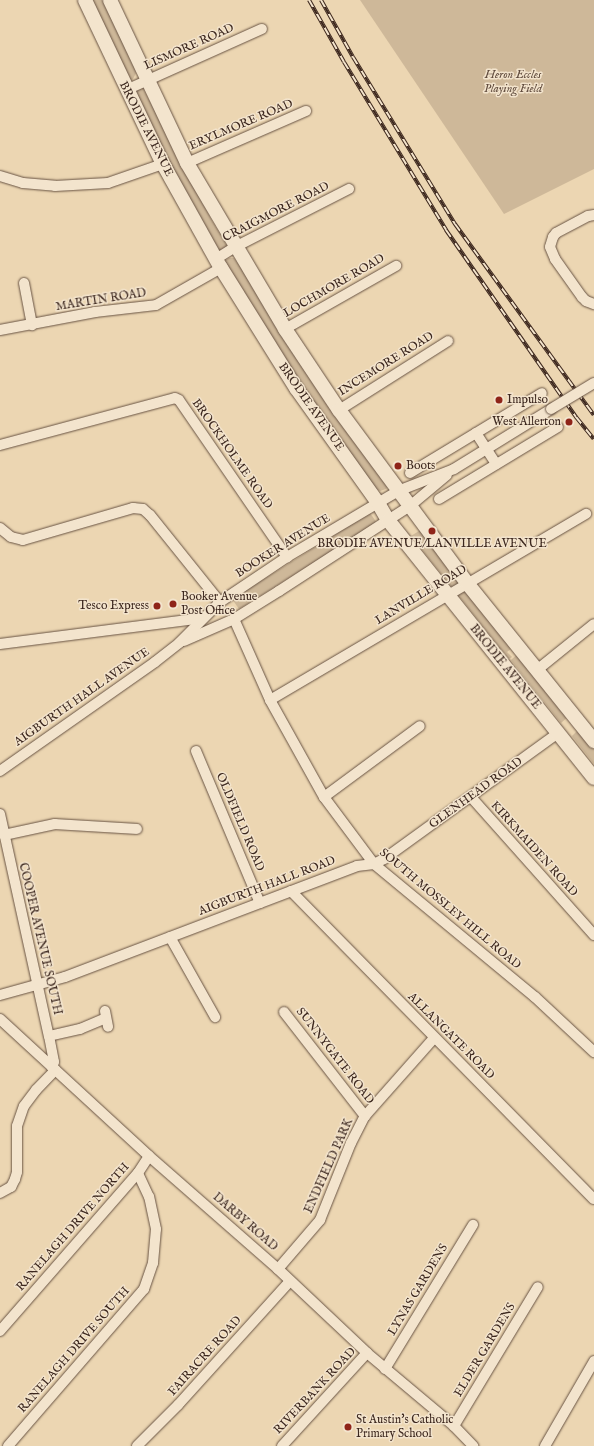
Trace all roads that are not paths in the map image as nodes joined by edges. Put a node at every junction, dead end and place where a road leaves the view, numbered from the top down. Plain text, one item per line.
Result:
1 (85, 0) edge
2 (110, 0) edge
3 (262, 28) dead end
4 (146, 80) junction
5 (126, 90) junction
6 (306, 111) dead end
7 (187, 163) junction
8 (163, 164) junction
9 (0, 176) edge
10 (349, 189) dead end
11 (594, 215) edge
12 (235, 247) junction
13 (218, 264) junction
14 (396, 266) dead end
15 (24, 283) dead end
16 (594, 304) edge
17 (32, 325) junction
18 (285, 329) junction
19 (0, 330) edge
20 (448, 341) dead end
21 (594, 384) edge
22 (542, 393) dead end
23 (338, 410) junction
24 (558, 427) dead end
25 (476, 433) junction
26 (0, 445) edge
27 (486, 449) junction
28 (496, 464) junction
29 (454, 468) junction
30 (426, 480) junction
31 (398, 491) junction
32 (439, 499) dead end
33 (378, 503) junction
34 (410, 506) junction
35 (586, 514) dead end
36 (388, 520) junction
37 (0, 528) edge
38 (287, 557) junction
39 (467, 583) junction
40 (447, 595) junction
41 (220, 602) junction
42 (203, 618) junction
43 (234, 619) junction
44 (594, 624) edge
45 (178, 643) junction
46 (0, 644) edge
47 (536, 670) junction
48 (270, 700) junction
49 (576, 718) junction
50 (420, 726) dead end
51 (558, 733) junction
52 (594, 741) edge
53 (196, 751) dead end
54 (0, 771) edge
55 (594, 778) edge
56 (324, 797) junction
57 (471, 797) junction
58 (0, 814) edge
59 (137, 829) dead end
60 (4, 835) junction
61 (374, 864) junction
62 (291, 891) junction
63 (260, 903) junction
64 (594, 935) edge
65 (170, 937) junction
66 (37, 984) junction
67 (0, 995) edge
68 (284, 1012) dead end
69 (215, 1017) dead end
70 (0, 1019) edge
71 (106, 1019) dead end
72 (50, 1036) junction
73 (434, 1038) junction
74 (594, 1052) edge
75 (54, 1069) junction
76 (365, 1116) junction
77 (149, 1156) junction
78 (138, 1173) junction
79 (0, 1193) edge
80 (594, 1198) edge
81 (473, 1225) dead end
82 (278, 1269) junction
83 (290, 1281) junction
84 (538, 1287) dead end
85 (0, 1331) edge
86 (367, 1353) junction
87 (594, 1361) edge
88 (385, 1369) junction
89 (454, 1426) junction
90 (8, 1446) edge
91 (137, 1446) edge
92 (282, 1446) edge
93 (473, 1446) edge
94 (545, 1446) edge

1 - 5 street, BRODIE AVENUE
2 - 4 street, BRODIE AVENUE
3 - 4 street, LISMORE ROAD
4 - 5 street, LISMORE ROAD
4 - 7 street, BRODIE AVENUE
5 - 8 street, BRODIE AVENUE
6 - 7 street, ERYLMORE ROAD
7 - 12 street, BRODIE AVENUE
8 - 9 street
8 - 13 street, BRODIE AVENUE
10 - 12 street, CRAIGMORE ROAD
11 - 16 street
12 - 13 street, CRAIGMORE ROAD
12 - 18 street, BRODIE AVENUE
13 - 17 street, MARTIN ROAD
13 - 33 street, BRODIE AVENUE
14 - 18 street, LOCHMORE ROAD
15 - 17 street
17 - 19 street, MARTIN ROAD
18 - 23 street, BRODIE AVENUE
20 - 23 street, INCEMORE ROAD
21 - 27 street, BOOKER AVENUE, bridge
22 - 25 street
23 - 31 street, BRODIE AVENUE
24 - 28 street
25 - 27 street
25 - 30 street
26 - 38 street, BROCKHOLME ROAD
27 - 28 street
27 - 29 street, BOOKER AVENUE
28 - 32 street
29 - 30 street, BOOKER AVENUE
29 - 34 street, BOOKER AVENUE
30 - 31 street, BOOKER AVENUE
31 - 33 street, BOOKER AVENUE
31 - 34 street, BRODIE AVENUE
33 - 36 street, BRODIE AVENUE
33 - 38 street, BOOKER AVENUE
34 - 36 street, BOOKER AVENUE
34 - 39 street, BRODIE AVENUE
35 - 39 street, LANVILLE ROAD
36 - 40 street, BRODIE AVENUE
36 - 43 street, BOOKER AVENUE
37 - 41 street
38 - 41 street, BOOKER AVENUE
39 - 40 street, LANVILLE ROAD
39 - 47 street, BRODIE AVENUE
40 - 48 street, LANVILLE ROAD
40 - 51 street, BRODIE AVENUE
41 - 42 street, BOOKER AVENUE
42 - 45 street, BOOKER AVENUE
42 - 46 street
43 - 45 street, BOOKER AVENUE
43 - 48 street, SOUTH MOSSLEY HILL ROAD
44 - 47 street
45 - 54 street, AIGBURTH HALL AVENUE
47 - 49 street, BRODIE AVENUE
48 - 56 street, SOUTH MOSSLEY HILL ROAD
49 - 51 street, GLENHEAD ROAD
49 - 52 street, BRODIE AVENUE
50 - 56 street
51 - 55 street, BRODIE AVENUE
51 - 57 street, GLENHEAD ROAD
53 - 63 street, OLDFIELD ROAD
56 - 61 street, SOUTH MOSSLEY HILL ROAD
57 - 61 street, GLENHEAD ROAD
57 - 64 street, KIRKMAIDEN ROAD
58 - 60 street, COOPER AVENUE SOUTH
59 - 60 street
60 - 66 street, COOPER AVENUE SOUTH
61 - 62 street, AIGBURTH HALL ROAD
61 - 74 street, SOUTH MOSSLEY HILL ROAD
62 - 63 street, AIGBURTH HALL ROAD
62 - 73 street, ALLANGATE ROAD
63 - 65 street, AIGBURTH HALL ROAD
65 - 66 street, AIGBURTH HALL ROAD
65 - 69 street
66 - 67 street, AIGBURTH HALL ROAD
66 - 72 street, COOPER AVENUE SOUTH
68 - 76 street, SUNNYGATE ROAD
70 - 75 street, DARBY ROAD
71 - 72 street
72 - 75 street, COOPER AVENUE SOUTH
73 - 76 street, ENDFIELD PARK
73 - 80 street, ALLANGATE ROAD
75 - 77 street, DARBY ROAD
75 - 79 street
76 - 82 street, ENDFIELD PARK
77 - 78 street, RANELAGH DRIVE NORTH
77 - 82 street, DARBY ROAD
78 - 85 street, RANELAGH DRIVE NORTH
78 - 90 street, RANELAGH DRIVE SOUTH
81 - 88 street, LYNAS GARDENS
82 - 83 street, DARBY ROAD
83 - 86 street, DARBY ROAD
83 - 91 street, FAIRACRE ROAD
84 - 89 street, ELDER GARDENS
86 - 88 street, DARBY ROAD
86 - 92 street, RIVERBANK ROAD
87 - 94 street
88 - 89 street, DARBY ROAD
89 - 93 street, DARBY ROAD

